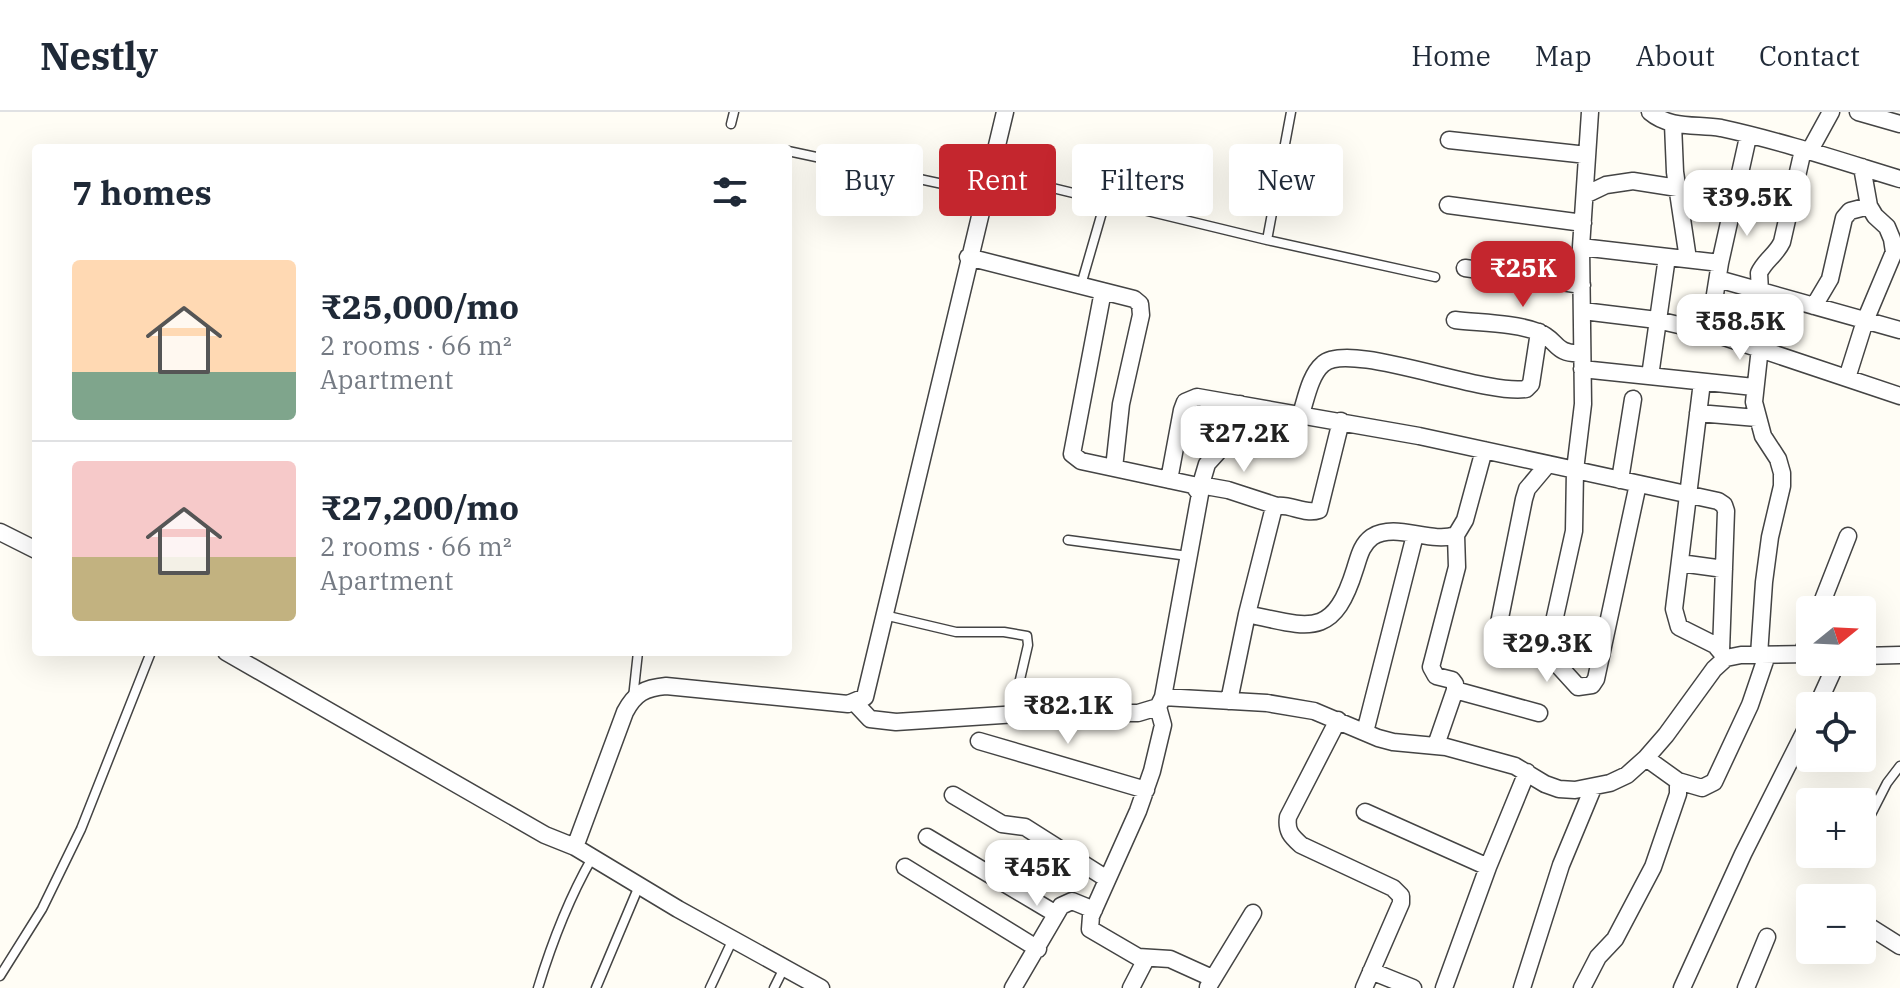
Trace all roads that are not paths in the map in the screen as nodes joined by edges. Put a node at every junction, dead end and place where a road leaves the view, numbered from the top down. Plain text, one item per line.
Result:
1 (734, 112) edge
2 (1005, 112) edge
3 (1291, 112) edge
4 (1590, 112) edge
5 (1650, 112) edge
6 (1831, 112) edge
7 (1858, 112) edge
8 (731, 124) dead end
9 (1673, 124) junction
10 (1900, 124) edge
11 (1748, 137) junction
12 (1449, 140) dead end
13 (998, 144) edge
14 (1806, 151) junction
15 (792, 152) edge
16 (1587, 155) junction
17 (1862, 167) junction
18 (1900, 179) edge
19 (939, 183) edge
20 (1677, 189) junction
21 (1585, 195) junction
22 (1735, 197) junction
23 (1448, 205) dead end
24 (1869, 206) junction
25 (979, 216) edge
26 (1101, 216) edge
27 (1165, 216) edge
28 (1583, 223) junction
29 (1267, 240) junction
30 (1581, 247) junction
31 (1897, 251) edge
32 (968, 257) junction
33 (1667, 257) junction
34 (1688, 259) junction
35 (1465, 268) dead end
36 (1719, 271) junction
37 (1435, 277) dead end
38 (1080, 285) junction
39 (1582, 285) junction
40 (1103, 291) junction
41 (1760, 291) junction
42 (1814, 306) junction
43 (1583, 311) junction
44 (1455, 320) dead end
45 (1657, 320) junction
46 (1865, 321) junction
47 (1900, 330) edge
48 (1539, 332) junction
49 (1709, 332) junction
50 (1761, 348) junction
51 (1582, 361) junction
52 (1650, 376) junction
53 (1847, 378) junction
54 (1702, 382) junction
55 (1754, 387) junction
56 (1900, 396) edge
57 (1633, 399) dead end
58 (1240, 404) junction
59 (1698, 413) junction
60 (1301, 414) junction
61 (1757, 418) junction
62 (1341, 421) junction
63 (1484, 450) junction
64 (1548, 464) junction
65 (1114, 468) junction
66 (1575, 470) junction
67 (1169, 480) junction
68 (1620, 480) junction
69 (1638, 484) junction
70 (1199, 488) junction
71 (1689, 496) junction
72 (1277, 506) junction
73 (0, 532) edge
74 (1415, 535) junction
75 (1456, 535) junction
76 (1848, 536) dead end
77 (1068, 540) dead end
78 (32, 548) edge
79 (1188, 556) junction
80 (1680, 563) junction
81 (1724, 569) junction
82 (1824, 596) edge
83 (1247, 614) junction
84 (883, 615) junction
85 (1547, 653) junction
86 (1723, 654) junction
87 (1796, 654) edge
88 (1763, 655) junction
89 (1900, 655) edge
90 (149, 656) edge
91 (233, 656) edge
92 (638, 656) edge
93 (1876, 656) edge
94 (1455, 690) junction
95 (633, 698) junction
96 (1229, 701) junction
97 (1160, 702) junction
98 (855, 703) junction
99 (1539, 713) dead end
100 (1012, 714) junction
101 (1338, 720) junction
102 (1365, 732) junction
103 (979, 741) dead end
104 (1436, 745) junction
105 (1796, 749) edge
106 (1646, 758) junction
107 (1900, 766) edge
108 (1527, 772) junction
109 (1678, 781) junction
110 (1593, 788) junction
111 (1146, 790) junction
112 (953, 795) dead end
113 (1876, 805) edge
114 (1365, 812) dead end
115 (927, 837) dead end
116 (575, 847) junction
117 (592, 858) junction
118 (905, 867) dead end
119 (1488, 867) junction
120 (1107, 879) junction
121 (639, 886) junction
122 (1094, 910) junction
123 (1253, 913) dead end
124 (1056, 914) junction
125 (1876, 931) edge
126 (1767, 937) dead end
127 (733, 938) junction
128 (1900, 946) edge
129 (1038, 949) junction
130 (1146, 959) junction
131 (784, 967) junction
132 (1371, 971) junction
133 (0, 976) edge
134 (1210, 983) edge
135 (538, 988) edge
136 (596, 988) edge
137 (710, 988) edge
138 (774, 988) edge
139 (821, 988) edge
140 (1013, 988) edge
141 (1131, 988) edge
142 (1364, 988) edge
143 (1413, 988) edge
144 (1444, 988) edge
145 (1522, 988) edge
146 (1582, 988) edge
147 (1682, 988) edge
148 (1746, 988) edge

1 - 8 lane
2 - 13 street
3 - 29 lane
4 - 16 street
5 - 9 street
6 - 14 street
7 - 10 street
9 - 11 street
9 - 20 street
11 - 14 street
11 - 22 street
12 - 16 street
14 - 17 street
14 - 41 street
15 - 19 lane
16 - 21 street
17 - 18 street
17 - 24 street
20 - 21 street
20 - 22 street
20 - 34 street
21 - 28 street
22 - 36 street
23 - 28 street
24 - 31 street
24 - 42 street
25 - 32 street
26 - 38 lane
27 - 29 lane
28 - 30 street
29 - 37 lane
30 - 33 street
30 - 39 street
31 - 46 street
32 - 38 street
32 - 84 street
33 - 34 street
33 - 45 street
34 - 36 street
35 - 39 street
36 - 41 street
36 - 49 street
38 - 40 street
39 - 43 street
40 - 65 street
40 - 65 street
41 - 42 street
41 - 50 street
42 - 46 street
43 - 45 street
43 - 51 street
44 - 48 street
45 - 49 street
45 - 52 street
46 - 47 street
46 - 53 street
48 - 51 street
48 - 60 street
49 - 50 street
50 - 53 street
50 - 55 street
51 - 52 street
51 - 66 street
52 - 54 street
53 - 56 street
54 - 55 street
54 - 59 street
55 - 61 street
57 - 68 street
58 - 60 street
58 - 67 street
58 - 70 street
59 - 61 street
59 - 71 street
60 - 62 street
61 - 88 street
62 - 63 street
62 - 72 street
63 - 64 street
63 - 75 street
64 - 66 street
64 - 85 street
65 - 67 street
66 - 68 street
66 - 85 street
67 - 70 street
68 - 69 street
69 - 71 street
69 - 85 street
70 - 72 street
70 - 79 street
71 - 80 street
71 - 81 street
72 - 83 street
73 - 78 street
74 - 75 street
74 - 83 street
74 - 102 street
75 - 94 street
76 - 82 street
77 - 79 lane
79 - 97 street
80 - 81 street
80 - 86 street
81 - 86 street
83 - 96 street
84 - 98 street
84 - 100 lane
86 - 88 street
86 - 106 street
87 - 88 street
88 - 109 street
89 - 93 street
90 - 133 lane
91 - 116 street
92 - 95 lane
94 - 99 street
94 - 104 street
95 - 98 street
95 - 116 street
96 - 97 street
96 - 101 street
97 - 100 street
97 - 111 street
98 - 100 street
101 - 102 street
101 - 132 street
102 - 104 street
103 - 111 street
104 - 108 street
105 - 147 street
106 - 109 street
106 - 110 street
107 - 113 lane
108 - 110 street
108 - 119 street
109 - 146 street
110 - 145 street
111 - 120 street
112 - 120 street
114 - 119 street
115 - 124 street
116 - 117 street
117 - 121 street
117 - 135 lane
118 - 129 street
119 - 144 street
120 - 122 street
121 - 127 street
121 - 136 lane
122 - 124 street
122 - 130 street
123 - 134 street
124 - 129 street
125 - 128 street
126 - 148 street
127 - 131 street
127 - 137 lane
129 - 140 street
130 - 134 street
130 - 141 street
131 - 138 lane
131 - 139 street
132 - 142 street
132 - 143 street

